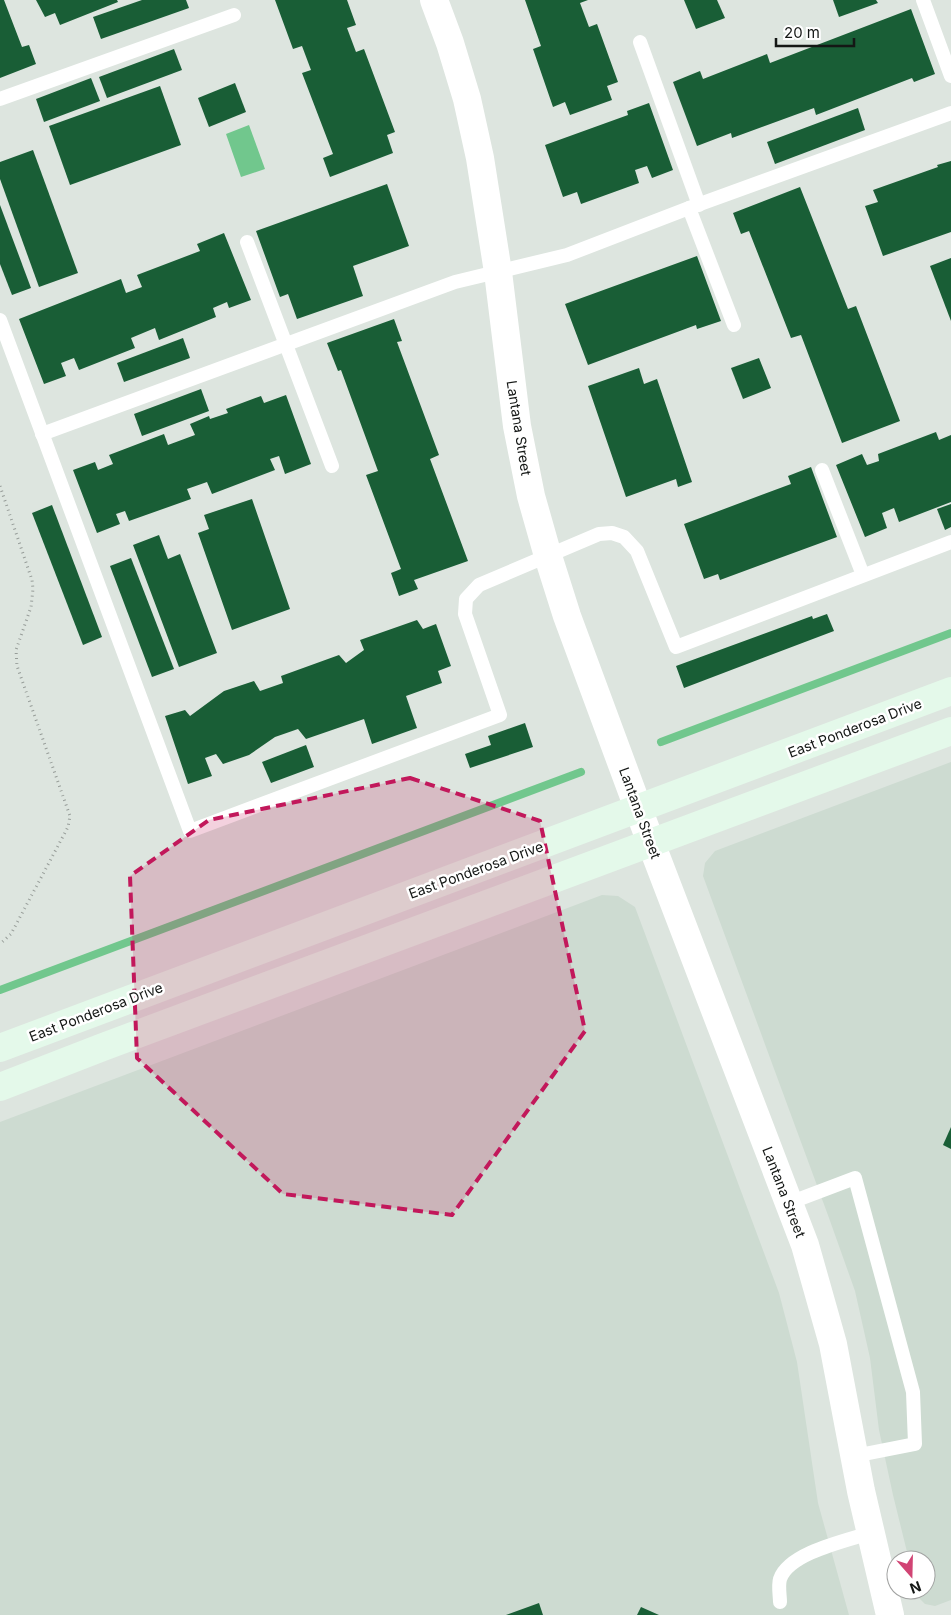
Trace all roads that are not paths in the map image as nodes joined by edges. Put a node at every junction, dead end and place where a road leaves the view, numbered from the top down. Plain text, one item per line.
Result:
1 (434, 0) edge
2 (923, 0) edge
3 (234, 15) dead end
4 (640, 42) dead end
5 (951, 76) edge
6 (0, 99) edge
7 (951, 114) edge
8 (694, 207) junction
9 (247, 242) dead end
10 (498, 272) junction
11 (0, 320) edge
12 (734, 325) dead end
13 (286, 343) junction
14 (42, 434) junction
15 (332, 466) dead end
16 (822, 470) dead end
17 (951, 542) edge
18 (548, 556) junction
19 (863, 575) junction
20 (951, 691) edge
21 (951, 731) edge
22 (639, 810) junction
23 (651, 843) junction
24 (0, 1048) edge
25 (0, 1087) edge
26 (789, 1203) junction
27 (854, 1456) junction
28 (870, 1533) junction
29 (780, 1602) dead end
30 (890, 1615) edge

1 - 10 street, Lantana Street
2 - 5 lane
3 - 6 lane
4 - 8 lane
7 - 8 lane
8 - 10 lane
8 - 12 lane
9 - 13 lane
10 - 13 lane
10 - 18 street, Lantana Street
11 - 14 lane
13 - 14 lane
13 - 15 lane
14 - 18 lane
16 - 19 lane
17 - 19 lane
18 - 19 lane
18 - 22 street, Lantana Street
20 - 22 main road, East Ponderosa Drive
21 - 23 main road
22 - 23 street, Lantana Street
22 - 24 main road, East Ponderosa Drive
23 - 25 main road
23 - 26 street, Lantana Street
26 - 27 street, Lantana Street
26 - 27 lane
27 - 28 street, Lantana Street
28 - 29 lane
28 - 30 street, Lantana Street

